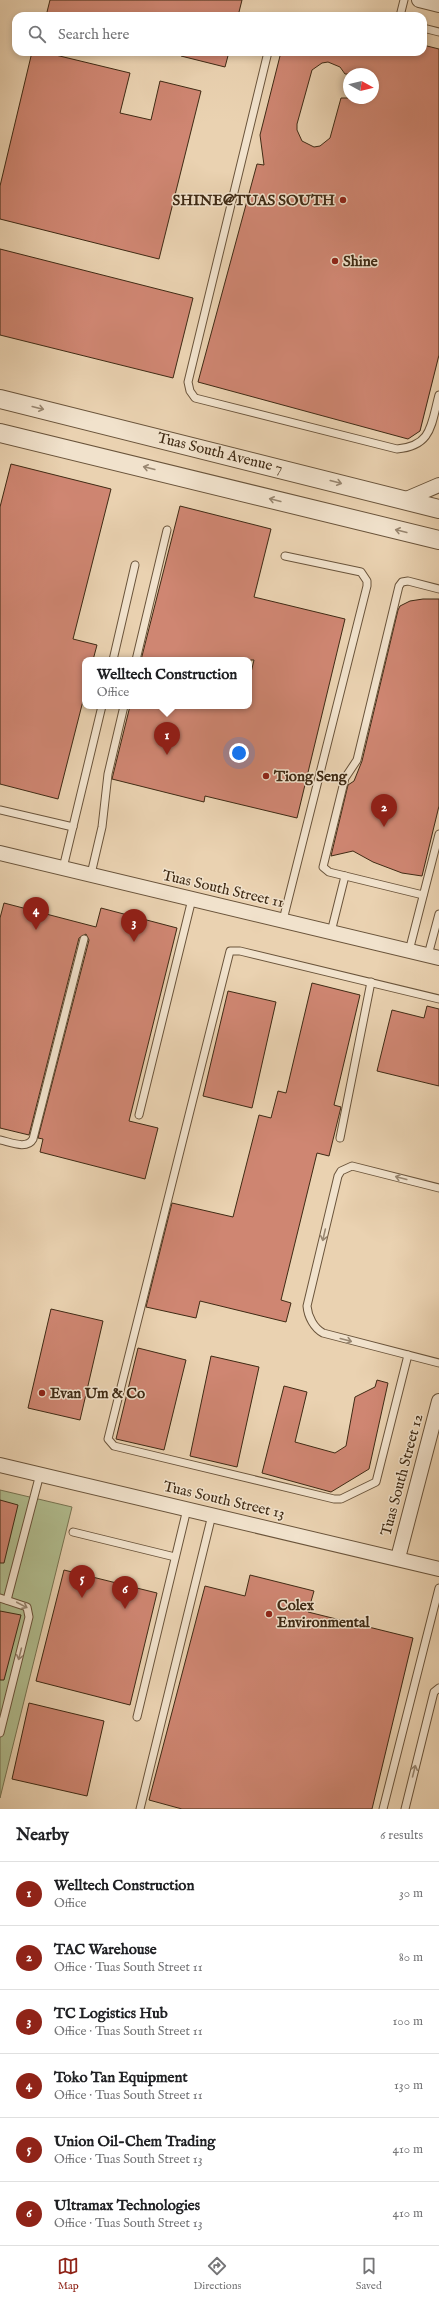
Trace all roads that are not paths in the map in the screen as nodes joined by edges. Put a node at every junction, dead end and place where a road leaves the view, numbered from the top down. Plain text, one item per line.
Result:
1 (404, 0) edge
2 (419, 0) edge
3 (439, 5) edge
4 (401, 12) edge
5 (427, 29) edge
6 (439, 32) edge
7 (267, 56) edge
8 (439, 395) edge
9 (0, 399) edge
10 (0, 433) edge
11 (439, 485) edge
12 (404, 500) junction
13 (439, 509) edge
14 (167, 530) dead end
15 (439, 540) edge
16 (285, 556) dead end
17 (135, 565) dead end
18 (439, 589) edge
19 (114, 657) edge
20 (137, 657) edge
21 (101, 709) edge
22 (123, 709) edge
23 (0, 810) edge
24 (73, 827) junction
25 (439, 834) edge
26 (0, 853) edge
27 (63, 868) junction
28 (91, 874) junction
29 (346, 876) junction
30 (423, 895) junction
31 (192, 899) junction
32 (439, 914) edge
33 (283, 920) junction
34 (331, 932) junction
35 (84, 939) dead end
36 (409, 951) junction
37 (434, 956) edge
38 (371, 982) junction
39 (439, 999) edge
40 (138, 1116) dead end
41 (340, 1138) dead end
42 (0, 1140) edge
43 (439, 1188) edge
44 (408, 1356) junction
45 (439, 1363) edge
46 (439, 1401) edge
47 (0, 1465) edge
48 (40, 1474) junction
49 (187, 1509) junction
50 (212, 1515) junction
51 (73, 1532) dead end
52 (175, 1557) junction
53 (398, 1558) junction
54 (439, 1569) edge
55 (439, 1588) edge
56 (4, 1599) edge
57 (439, 1688) edge
58 (137, 1717) dead end
59 (0, 1733) edge
60 (140, 1809) edge
61 (383, 1809) edge
62 (405, 1809) edge

1 - 4 lane
2 - 3 street
5 - 6 lane
7 - 8 lane
9 -> 12 street, Tuas South Avenue 7
15 -> 10 street
11 - 12 street
12 - 13 street, Tuas South Avenue 7
14 - 20 lane
16 - 33 lane
17 - 19 lane
18 - 29 lane
21 - 24 lane
22 - 28 lane
23 - 24 lane
24 - 27 lane
25 - 30 lane
26 - 27 street, Tuas South Street 11
27 - 28 street, Tuas South Street 11
28 - 31 street, Tuas South Street 11
29 - 30 lane
29 - 34 lane
30 - 36 lane
31 - 33 street, Tuas South Street 11
31 - 40 lane
32 - 37 lane
33 - 34 street, Tuas South Street 11
34 - 36 street, Tuas South Street 11
35 - 42 lane
36 - 37 street, Tuas South Street 11
38 - 39 lane
38 - 41 lane
38 - 44 lane
43 -> 44 lane
44 - 45 lane
46 - 53 street, Tuas South Street 12
47 - 48 street, Tuas South Street 13
48 - 49 street, Tuas South Street 13
48 - 56 lane
49 - 50 street, Tuas South Street 13
49 - 52 lane
50 - 53 street, Tuas South Street 13
50 - 60 lane
51 - 52 lane
52 - 58 lane
53 - 54 street, Tuas South Street 13
55 - 61 lane
56 -> 59 lane
62 -> 57 lane

